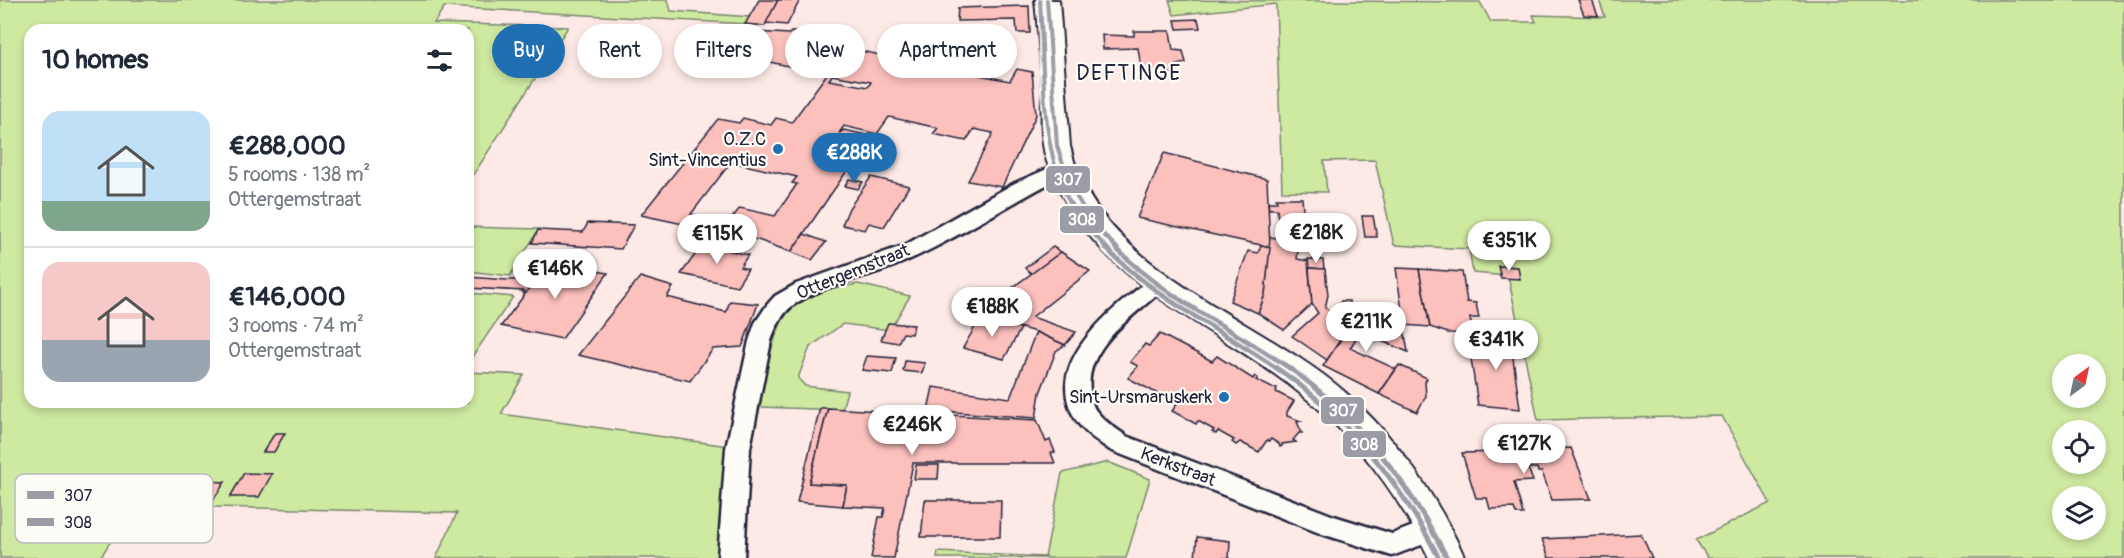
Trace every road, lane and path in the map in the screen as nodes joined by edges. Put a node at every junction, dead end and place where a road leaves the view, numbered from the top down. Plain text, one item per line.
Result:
1 (1047, 0) edge
2 (1062, 168) junction
3 (1158, 283) junction
4 (1434, 529) junction
5 (731, 558) edge
6 (1447, 558) edge

1 - 2 street
2 - 3 street
2 - 5 street, Ottergemstraat
3 - 4 street
3 - 4 street, Kerkstraat
4 - 6 street

